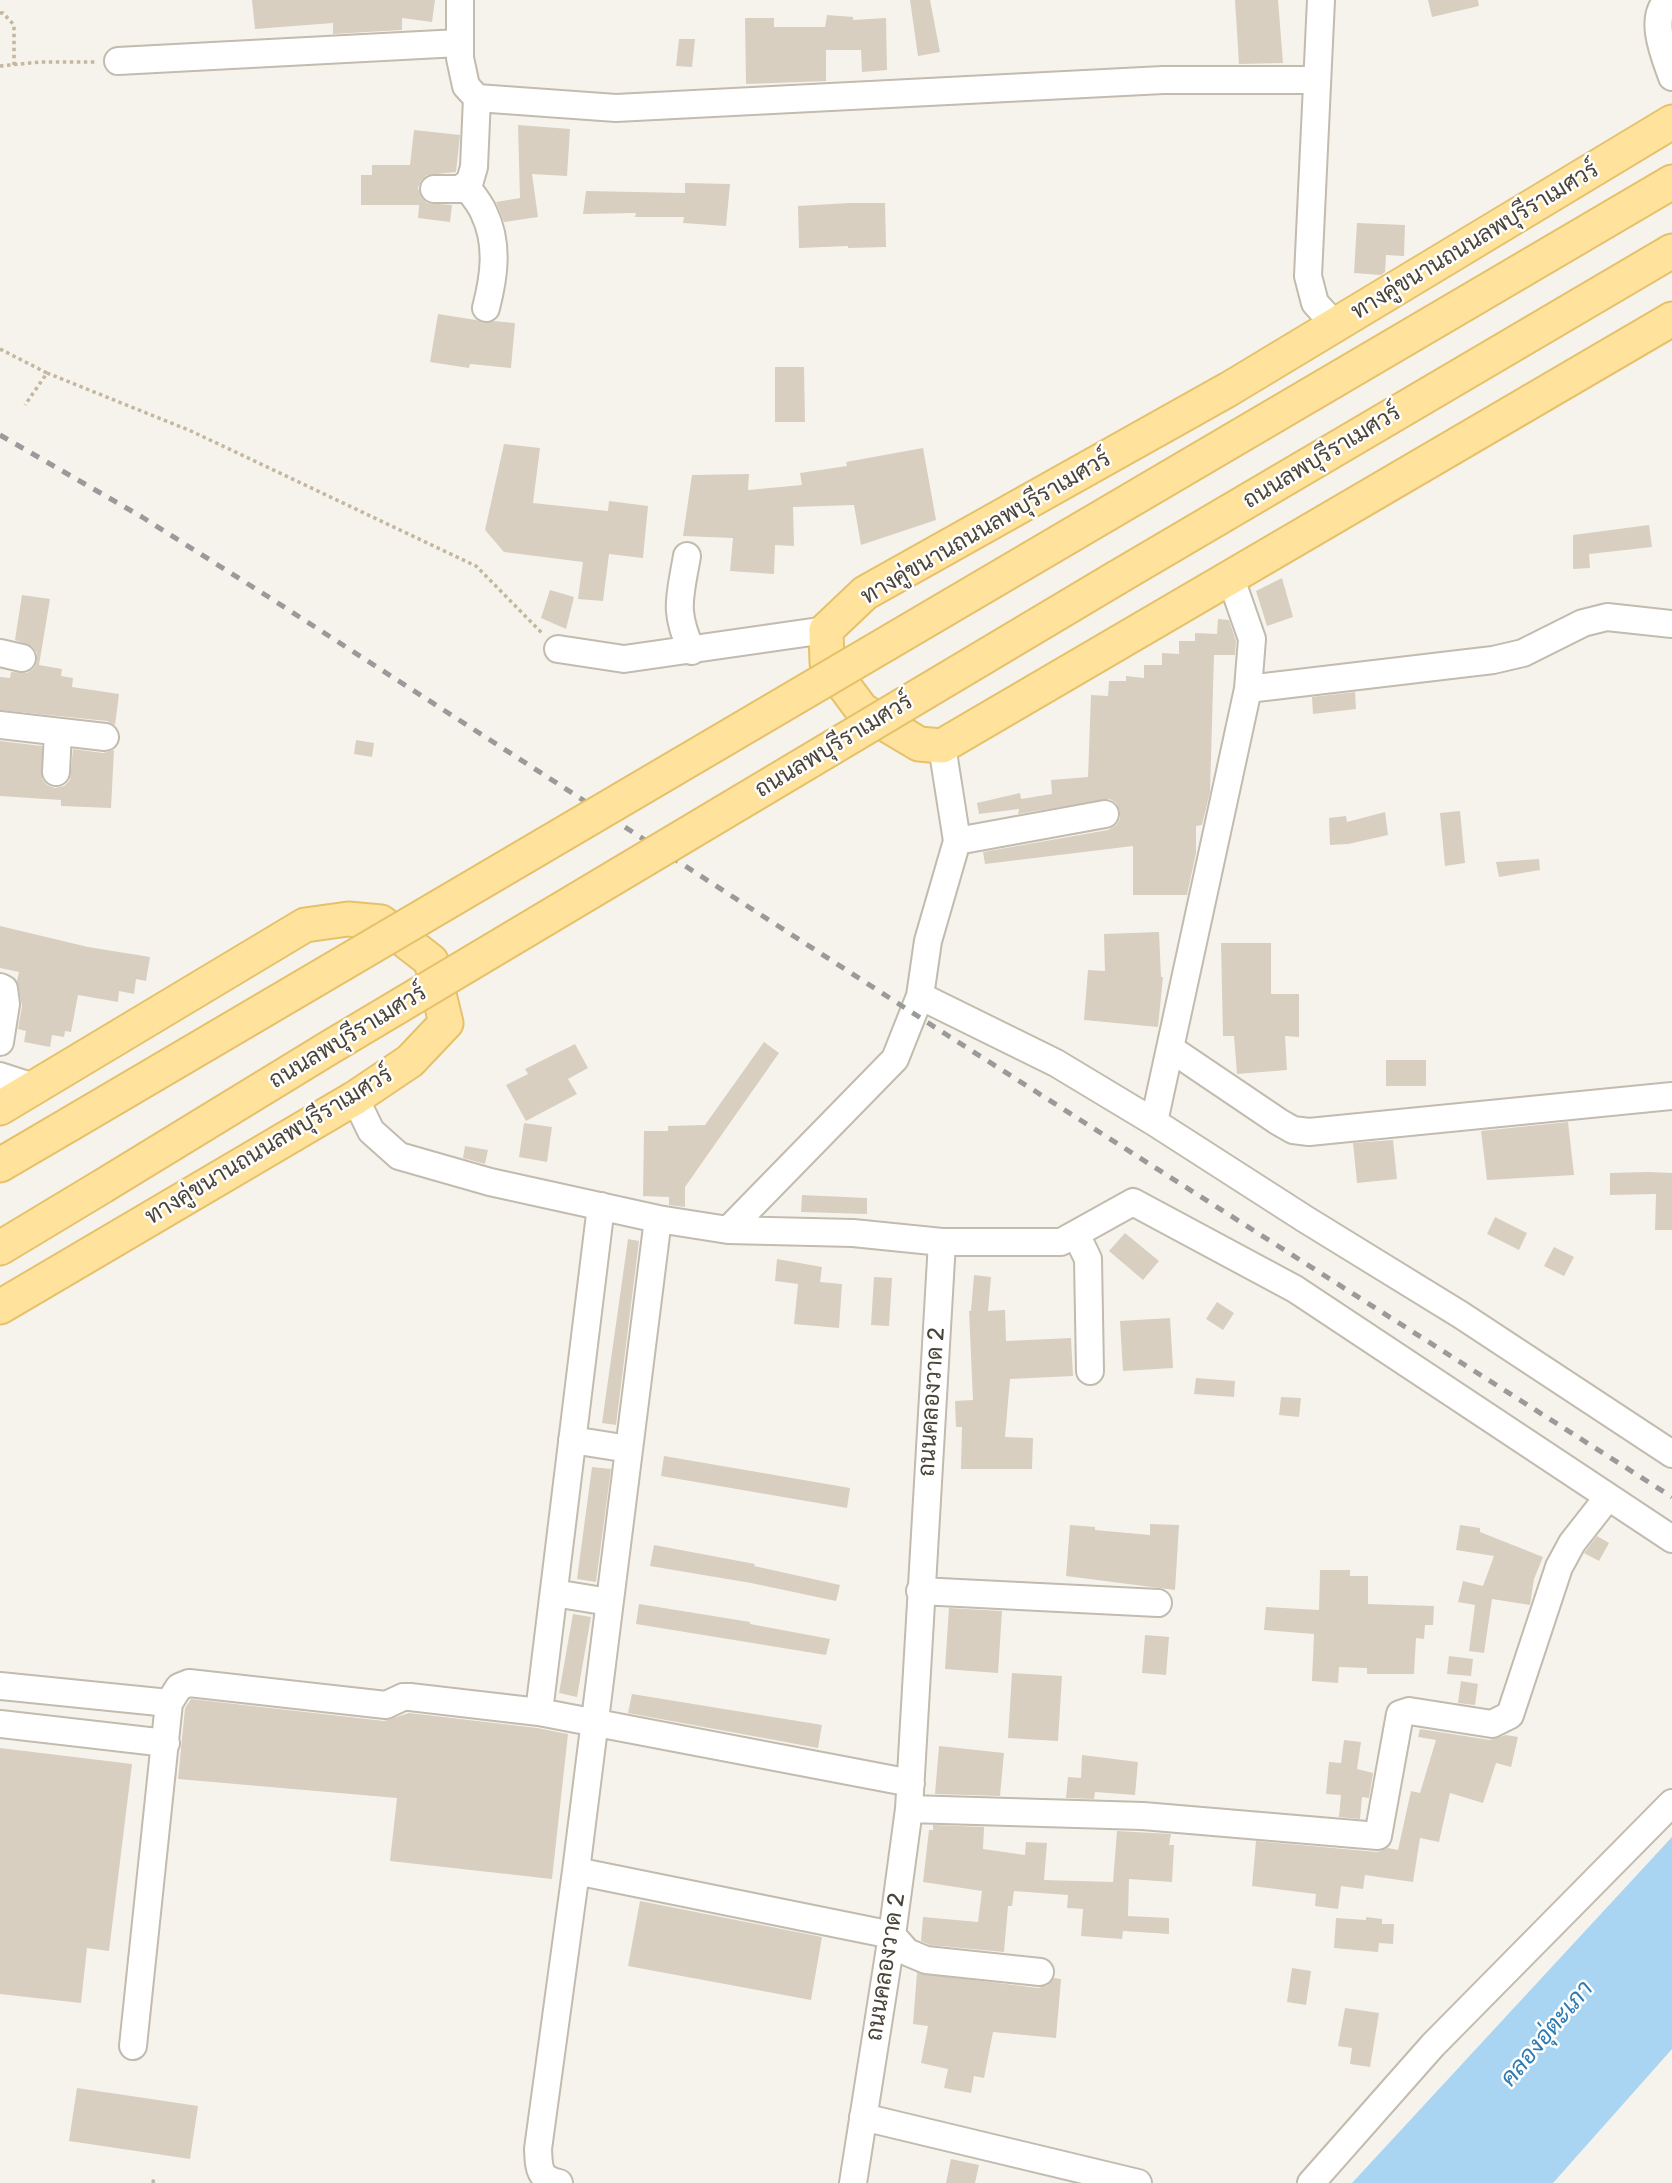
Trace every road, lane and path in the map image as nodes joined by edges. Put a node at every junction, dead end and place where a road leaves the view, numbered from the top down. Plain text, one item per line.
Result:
1 (460, 0) edge
2 (1321, 0) edge
3 (1670, 0) edge
4 (0, 13) edge
5 (459, 43) junction
6 (118, 61) joint
7 (14, 65) junction
8 (0, 66) edge
9 (1672, 77) edge
10 (1317, 80) junction
11 (477, 98) junction
12 (1672, 122) edge
13 (1672, 182) edge
14 (466, 185) junction
15 (433, 189) dead end
16 (1672, 251) edge
17 (486, 308) dead end
18 (1672, 319) edge
19 (1335, 325) junction
20 (0, 349) edge
21 (1364, 363) junction
22 (47, 373) junction
23 (25, 405) dead end
24 (687, 556) dead end
25 (1230, 576) junction
26 (1672, 624) edge
27 (826, 630) junction
28 (558, 649) joint
29 (692, 651) junction
30 (1248, 690) junction
31 (0, 725) edge
32 (58, 732) junction
33 (105, 737) dead end
34 (942, 746) junction
35 (56, 772) dead end
36 (1105, 814) dead end
37 (957, 841) junction
38 (0, 987) edge
39 (920, 996) junction
40 (0, 1042) edge
41 (1171, 1049) junction
42 (0, 1076) edge
43 (34, 1087) junction
44 (1672, 1096) edge
45 (355, 1098) junction
46 (0, 1108) edge
47 (1154, 1122) junction
48 (0, 1165) edge
49 (601, 1206) junction
50 (658, 1219) junction
51 (727, 1230) junction
52 (1076, 1234) junction
53 (942, 1242) junction
54 (0, 1248) edge
55 (0, 1307) edge
56 (1090, 1371) dead end
57 (572, 1440) junction
58 (629, 1449) junction
59 (1672, 1454) edge
60 (1608, 1497) junction
61 (1672, 1539) edge
62 (920, 1591) junction
63 (554, 1593) junction
64 (609, 1602) junction
65 (1158, 1604) dead end
66 (0, 1686) edge
67 (169, 1703) junction
68 (539, 1712) junction
69 (0, 1724) edge
70 (594, 1724) junction
71 (166, 1743) junction
72 (910, 1796) junction
73 (1672, 1803) edge
74 (576, 1871) junction
75 (892, 1935) junction
76 (1040, 1972) dead end
77 (133, 2046) dead end
78 (863, 2117) junction
79 (154, 2176) dead end
80 (153, 2183) edge
81 (559, 2183) edge
82 (852, 2183) edge
83 (1138, 2183) edge
84 (1311, 2183) edge

1 - 5 street
2 - 10 street
3 - 9 street
4 - 7 path
5 - 6 street
5 - 11 street
6 - 7 path
7 - 8 path
10 - 11 street
10 - 19 street
11 - 14 street
12 - 19 main road, ทางคู่ขนานถนนลพบุรีราเมศวร์
13 - 21 main road
14 - 15 street
14 - 17 street
16 - 54 main road, ถนนลพบุรีราเมศวร์, bridge
18 - 25 main road
19 - 21 main road
19 - 27 main road, ทางคู่ขนานถนนลพบุรีราเมศวร์
20 - 22 path
21 - 48 main road, bridge
22 - 23 path
22 - 28 path
24 - 29 street
25 - 30 street
25 - 34 main road
26 - 30 street
27 - 29 street
27 - 34 main road
28 - 29 street
30 - 41 street
31 - 32 street
32 - 33 street
32 - 35 street
34 - 37 street
36 - 37 street
37 - 39 street
38 - 40 street
39 - 47 street
39 - 51 street
41 - 44 street
41 - 47 street
42 - 43 street
43 - 45 main road, ทางคู่ขนานถนนลพบุรีราเมศวร์
43 - 46 main road, ทางคู่ขนานถนนลพบุรีราเมศวร์
45 - 49 street
45 - 55 main road, ทางคู่ขนานถนนลพบุรีราเมศวร์
47 - 59 street
49 - 50 street
49 - 57 street
50 - 51 street
50 - 58 street
51 - 53 street
52 - 53 street
52 - 56 street
52 - 60 street
53 - 62 street, ถนนคลองวาด 2
57 - 58 street
57 - 63 street
58 - 64 street
60 - 61 street
60 - 72 street
62 - 65 street
62 - 72 street, ถนนคลองวาด 2
63 - 64 street
63 - 68 street
64 - 70 street
66 - 67 street
67 - 68 street
67 - 71 street
68 - 70 street
69 - 71 street
70 - 72 street
70 - 74 street
71 - 77 street
72 - 75 street, ถนนคลองวาด 2
73 - 84 street
74 - 75 street
74 - 81 street
75 - 76 street
75 - 78 street, ถนนคลองวาด 2
78 - 82 street, ถนนคลองวาด 2
78 - 83 street
79 - 80 path

